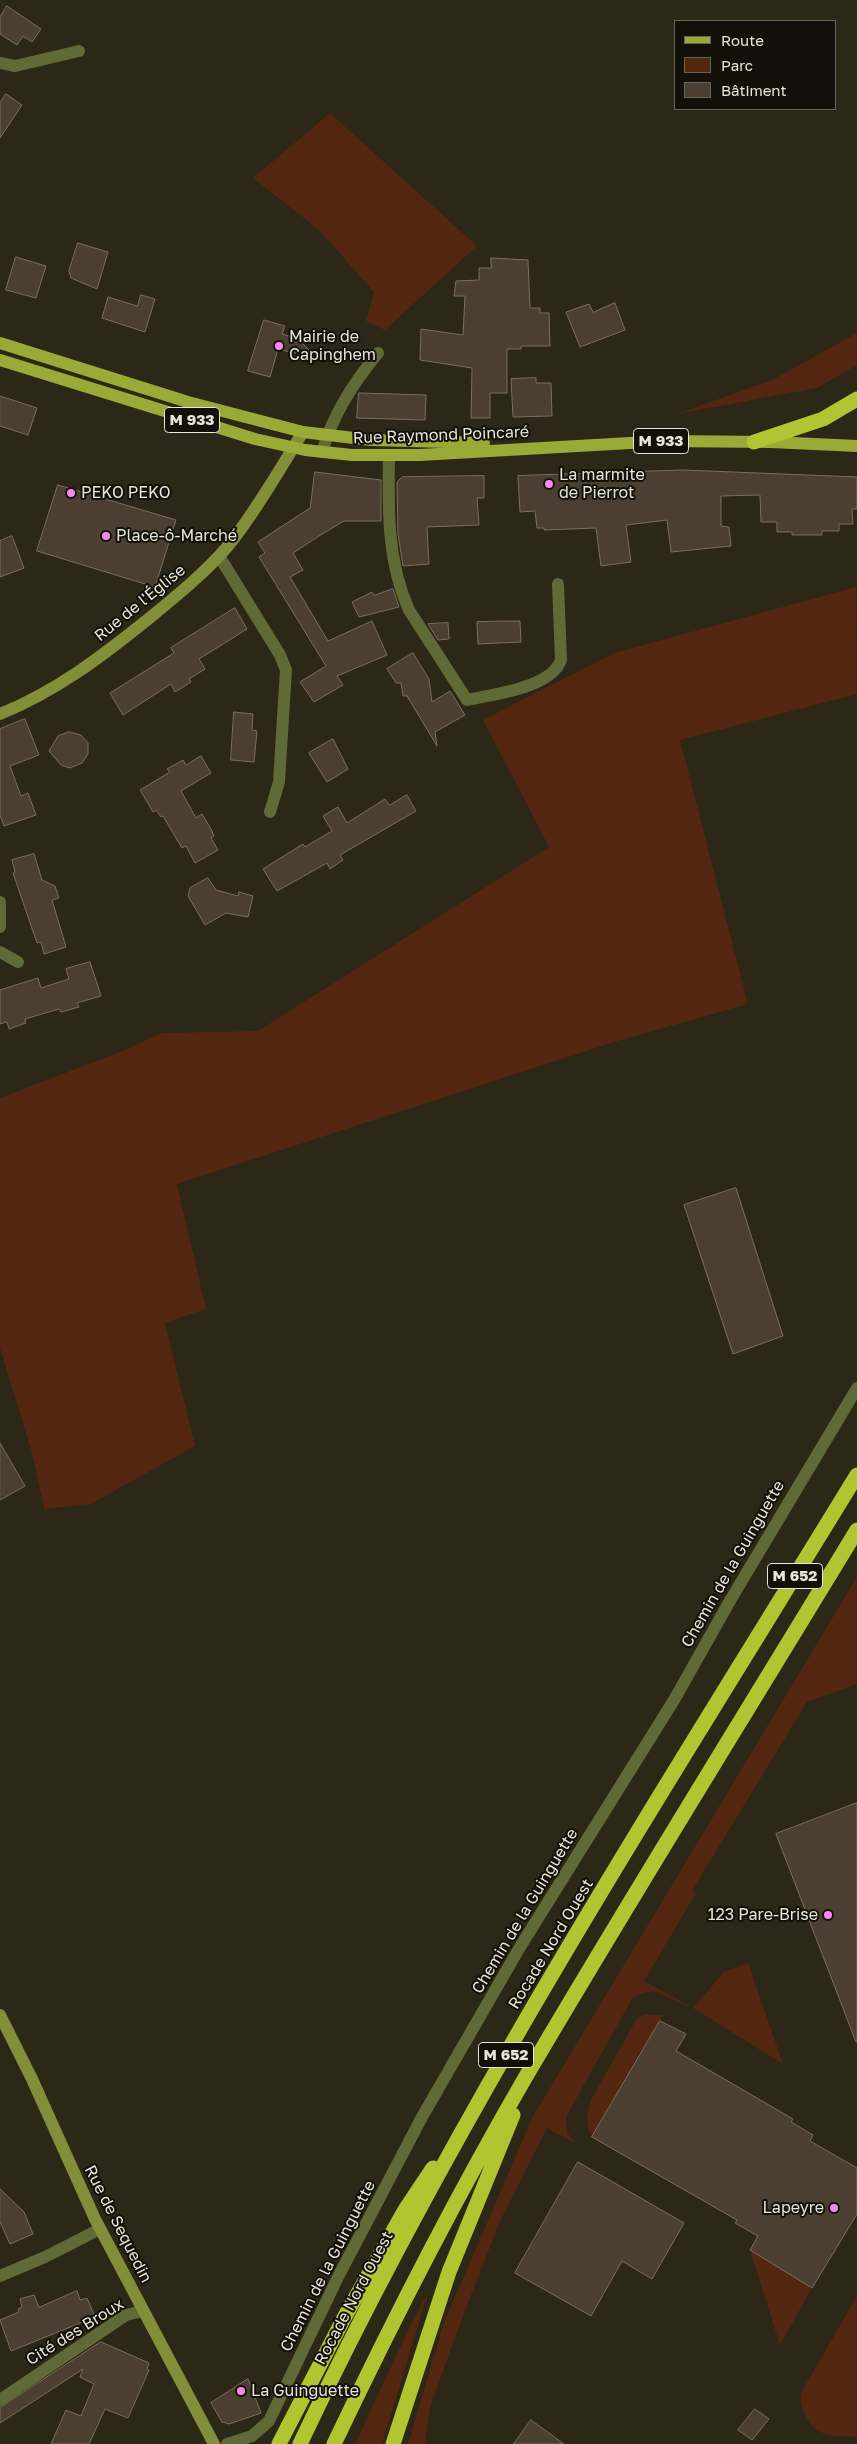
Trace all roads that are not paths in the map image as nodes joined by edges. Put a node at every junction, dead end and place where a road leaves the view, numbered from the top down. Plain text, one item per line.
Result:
1 (79, 51) dead end
2 (0, 63) edge
3 (0, 343) edge
4 (378, 353) dead end
5 (0, 360) edge
6 (857, 399) edge
7 (303, 432) junction
8 (327, 436) junction
9 (754, 442) junction
10 (567, 445) junction
11 (857, 446) edge
12 (293, 448) junction
13 (322, 452) junction
14 (389, 456) junction
15 (219, 556) junction
16 (558, 584) dead end
17 (0, 714) edge
18 (270, 812) dead end
19 (0, 902) edge
20 (0, 927) edge
21 (0, 952) edge
22 (18, 962) dead end
23 (857, 1388) edge
24 (857, 1474) edge
25 (857, 1530) edge
26 (0, 2015) edge
27 (524, 2080) junction
28 (485, 2091) junction
29 (100, 2229) junction
30 (0, 2276) edge
31 (143, 2311) junction
32 (0, 2400) edge
33 (214, 2444) edge
34 (227, 2444) edge
35 (279, 2444) edge
36 (300, 2444) edge
37 (334, 2444) edge
38 (393, 2444) edge

1 - 2 street
3 - 7 main road, Rue Raymond Poincaré / M 933
4 - 8 street
5 - 12 main road, Rue Raymond Poincaré / M 933
6 - 9 highway
7 - 8 main road, Rue Raymond Poincaré / M 933
7 - 12 street, Rue de l'Église
8 - 10 main road, Rue Raymond Poincaré / M 933
8 - 13 street
9 - 10 main road, Rue Raymond Poincaré / M 933
9 - 11 main road, Rue Raymond Poincaré / M 933
10 - 14 main road, Rue Raymond Poincaré / M 933
12 - 13 main road, Rue Raymond Poincaré / M 933
12 - 15 street, Rue de l'Église
13 - 14 main road, Rue Raymond Poincaré / M 933
14 - 16 street
15 - 17 street, Rue de l'Église
15 - 18 street
19 - 20 street
21 - 22 street
23 - 34 street, Chemin de la Guinguette
24 - 28 highway, Rocade Nord Ouest / M 652
25 - 27 highway, M 652
26 - 29 street, Rue de Sequedin
27 - 37 highway, M 652
27 - 38 highway
28 - 35 highway
28 - 36 highway, Rocade Nord Ouest / M 652
29 - 30 street
29 - 31 street, Rue de Sequedin
31 - 32 street, Cité des Broux
31 - 33 street, Rue de Sequedin

